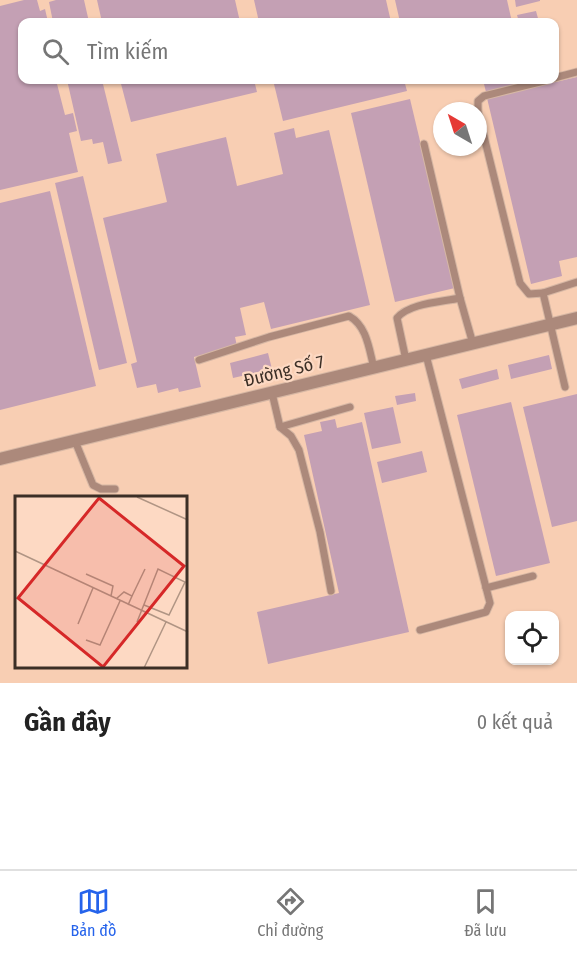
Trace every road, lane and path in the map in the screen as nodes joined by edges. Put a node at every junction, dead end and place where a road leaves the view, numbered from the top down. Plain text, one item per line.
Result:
1 (577, 72) edge
2 (559, 77) edge
3 (532, 84) edge
4 (478, 102) edge
5 (424, 144) dead end
6 (487, 149) edge
7 (577, 282) edge
8 (543, 292) junction
9 (460, 298) junction
10 (577, 318) edge
11 (550, 325) junction
12 (474, 344) junction
13 (426, 355) junction
14 (199, 360) dead end
15 (406, 360) junction
16 (374, 368) junction
17 (566, 387) dead end
18 (272, 393) junction
19 (350, 407) dead end
20 (280, 427) junction
21 (75, 441) junction
22 (0, 459) edge
23 (115, 489) dead end
24 (533, 576) dead end
25 (486, 588) junction
26 (331, 591) dead end
27 (420, 630) dead end

1 - 2 lane
3 - 4 lane
5 - 9 lane
6 - 8 lane
7 - 8 lane
8 - 11 lane
9 - 12 lane
9 - 15 lane
10 - 11 street, Đường Số 7
11 - 12 street, Đường Số 7
11 - 17 lane
12 - 13 street, Đường Số 7
13 - 15 street, Đường Số 7
13 - 25 lane
14 - 16 lane
15 - 16 street, Đường Số 7
16 - 18 street, Đường Số 7
18 - 20 lane
18 - 21 street, Đường Số 7
19 - 20 lane
20 - 26 lane
21 - 22 street, Đường Số 7
21 - 23 lane
24 - 25 lane
25 - 27 lane

